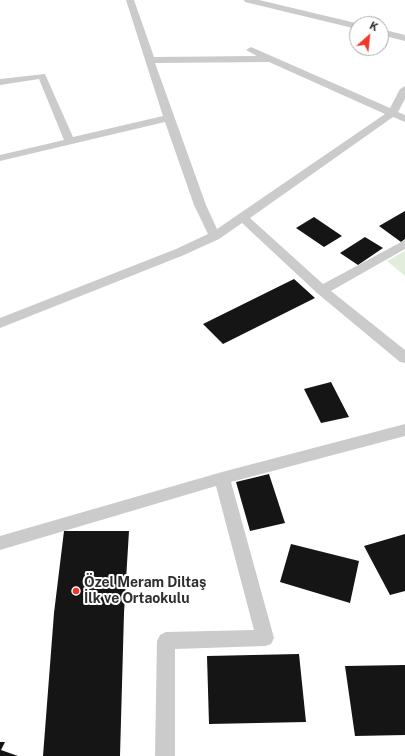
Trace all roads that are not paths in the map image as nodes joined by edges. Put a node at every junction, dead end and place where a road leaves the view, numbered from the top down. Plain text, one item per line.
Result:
1 (130, 0) edge
2 (248, 0) edge
3 (349, 24) edge
4 (389, 34) edge
5 (405, 38) edge
6 (251, 50) dead end
7 (271, 59) junction
8 (149, 60) junction
9 (0, 82) edge
10 (405, 89) edge
11 (393, 112) junction
12 (169, 118) junction
13 (405, 119) edge
14 (70, 142) junction
15 (0, 158) edge
16 (242, 218) junction
17 (215, 236) junction
18 (405, 244) edge
19 (322, 290) junction
20 (0, 322) edge
21 (405, 358) edge
22 (405, 430) edge
23 (222, 478) junction
24 (0, 543) edge
25 (165, 756) edge

1 - 8 street
2 - 3 street
4 - 5 street
6 - 7 street
7 - 8 street
7 - 11 street
8 - 12 street
9 - 14 street
10 - 11 street
11 - 13 street
11 - 16 street
12 - 14 street
12 - 17 street
14 - 15 street
16 - 17 street
16 - 19 street
17 - 20 street
18 - 19 street
19 - 21 street
22 - 23 street
23 - 24 street
23 - 25 street

